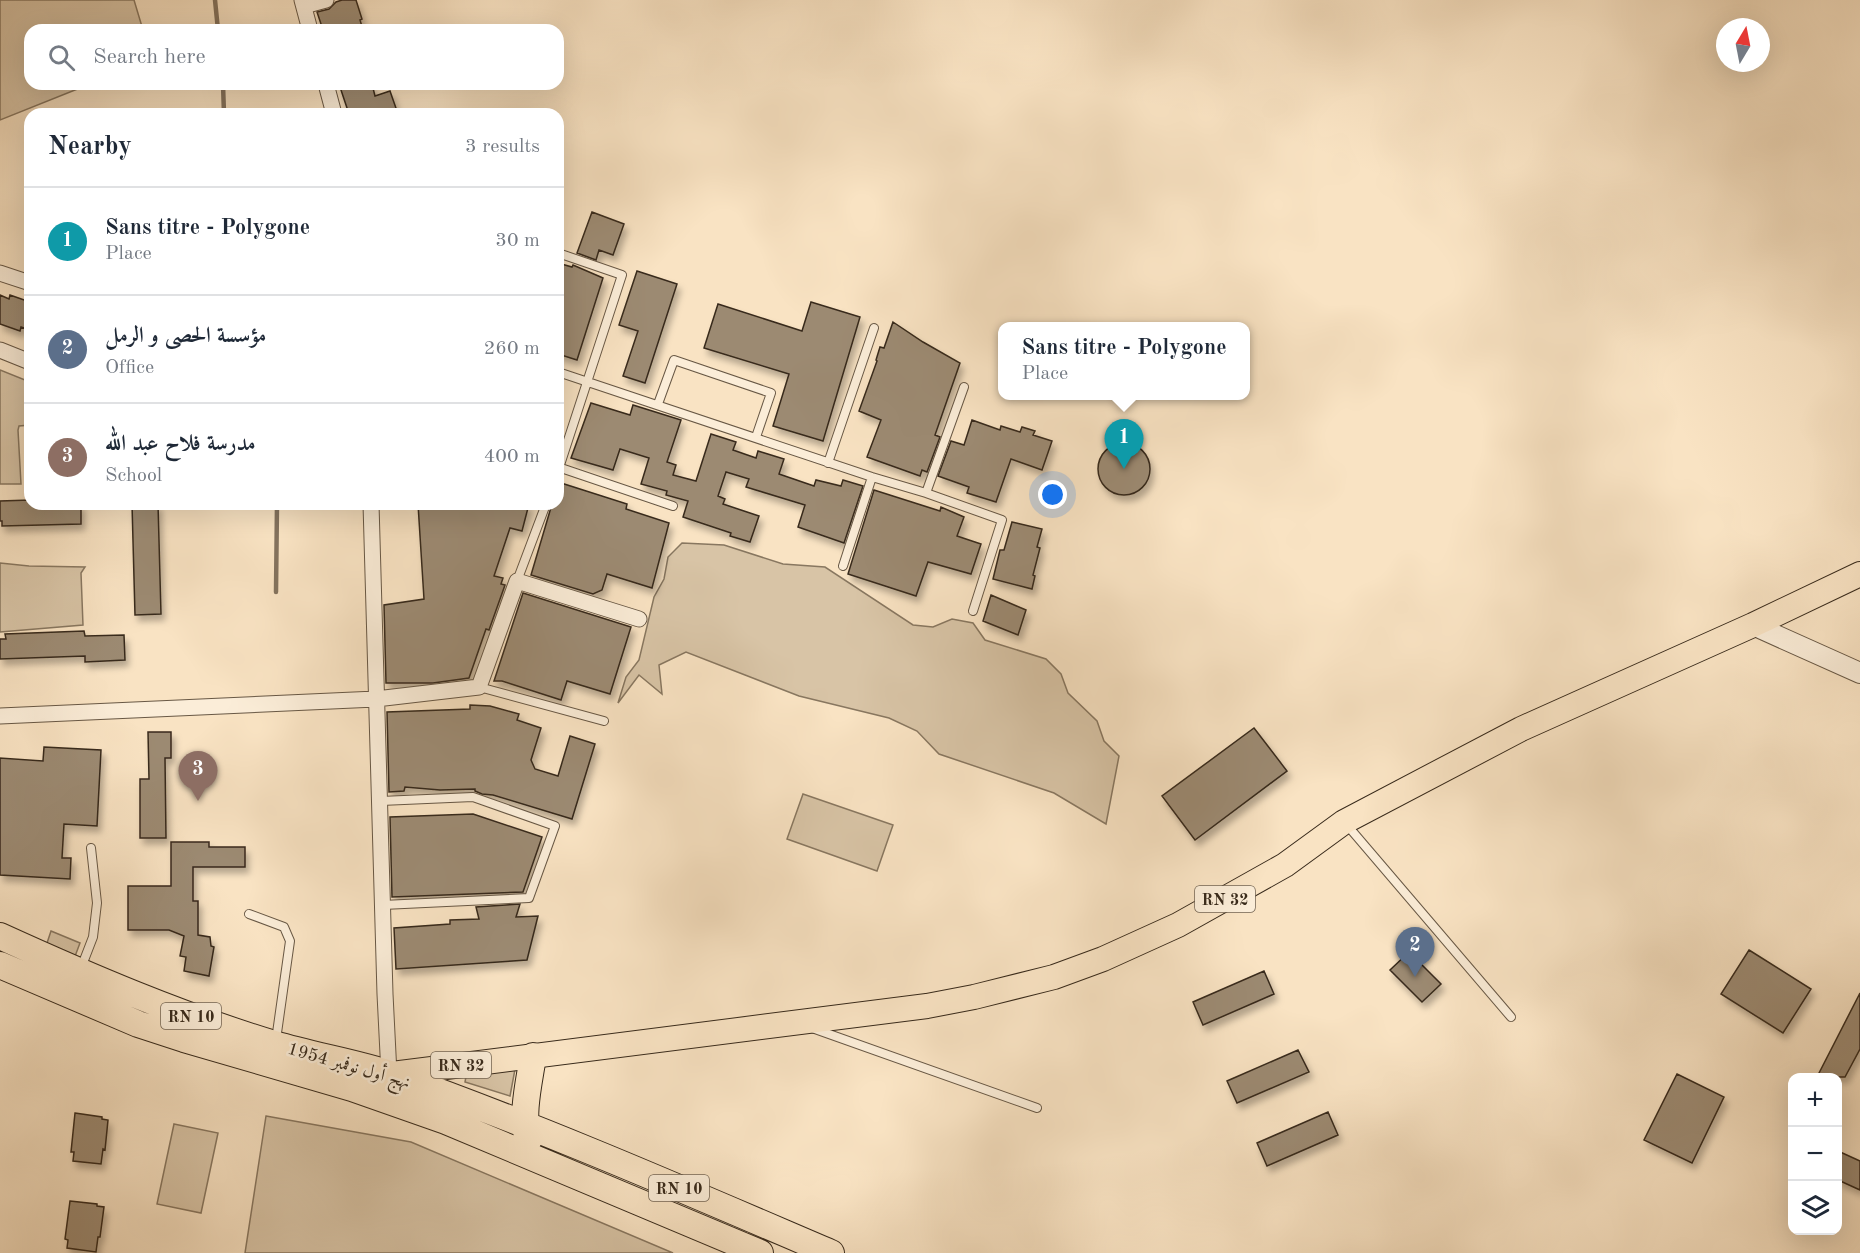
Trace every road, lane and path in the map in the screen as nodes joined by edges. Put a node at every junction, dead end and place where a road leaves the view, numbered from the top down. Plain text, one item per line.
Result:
1 (326, 0) edge
2 (303, 3) edge
3 (308, 24) edge
4 (328, 90) edge
5 (332, 108) edge
6 (564, 255) edge
7 (0, 273) edge
8 (24, 281) edge
9 (874, 328) dead end
10 (0, 350) edge
11 (24, 360) edge
12 (564, 374) edge
13 (587, 381) junction
14 (964, 387) dead end
15 (658, 405) junction
16 (756, 437) junction
17 (564, 451) edge
18 (828, 463) junction
19 (564, 471) edge
20 (872, 477) junction
21 (926, 493) junction
22 (673, 506) dead end
23 (371, 510) edge
24 (544, 510) edge
25 (843, 566) dead end
26 (1860, 574) edge
27 (517, 581) junction
28 (973, 611) dead end
29 (639, 619) dead end
30 (1753, 625) junction
31 (1860, 672) edge
32 (478, 687) junction
33 (376, 699) junction
34 (0, 716) edge
35 (603, 721) dead end
36 (381, 801) junction
37 (1344, 822) junction
38 (91, 848) dead end
39 (383, 905) junction
40 (249, 914) dead end
41 (0, 936) edge
42 (0, 965) edge
43 (79, 972) junction
44 (1511, 1017) dead end
45 (799, 1024) junction
46 (275, 1044) junction
47 (532, 1066) junction
48 (389, 1074) junction
49 (352, 1088) junction
50 (1037, 1108) dead end
51 (526, 1125) junction
52 (560, 1137) junction
53 (535, 1158) junction
54 (759, 1253) edge
55 (831, 1253) edge

1 - 2 street
2 - 3 street
4 - 5 street
6 - 13 lane
7 - 8 street
9 - 18 lane
10 - 11 street
12 - 13 lane
13 - 15 lane
13 - 17 lane
14 - 21 lane
15 - 16 lane
15 - 16 lane
16 - 18 lane
18 - 20 lane
19 - 22 lane
20 - 21 lane
20 - 25 lane
21 - 28 lane
23 - 33 street
24 - 27 lane
26 - 30 main road, RN 32
27 - 29 street
27 - 32 street
30 - 31 street
30 - 37 main road, RN 32
32 - 33 street
32 - 35 lane
33 - 34 street
33 - 36 street
36 - 39 street
36 - 39 lane
37 - 44 lane
37 - 45 main road, RN 32
38 - 43 lane
39 - 48 street
40 - 46 lane
41 - 43 highway, نهج أول نوفمبر 1954 / RN 10
42 - 49 highway, نهج أول نوفمبر 1954 / RN 10
43 - 46 highway, نهج أول نوفمبر 1954 / RN 10
45 - 47 main road, RN 32
45 - 50 lane
46 - 48 highway, نهج أول نوفمبر 1954 / RN 10
47 - 48 main road, RN 32
47 - 51 highway
47 - 52 highway
48 - 49 main road, RN 32
48 - 51 highway, نهج أول نوفمبر 1954 / RN 10
49 - 53 highway, نهج أول نوفمبر 1954 / RN 10
51 - 52 highway, نهج أول نوفمبر 1954 / RN 10
51 - 53 highway
52 - 55 highway, نهج أول نوفمبر 1954 / RN 10
53 - 54 highway, نهج أول نوفمبر 1954 / RN 10

